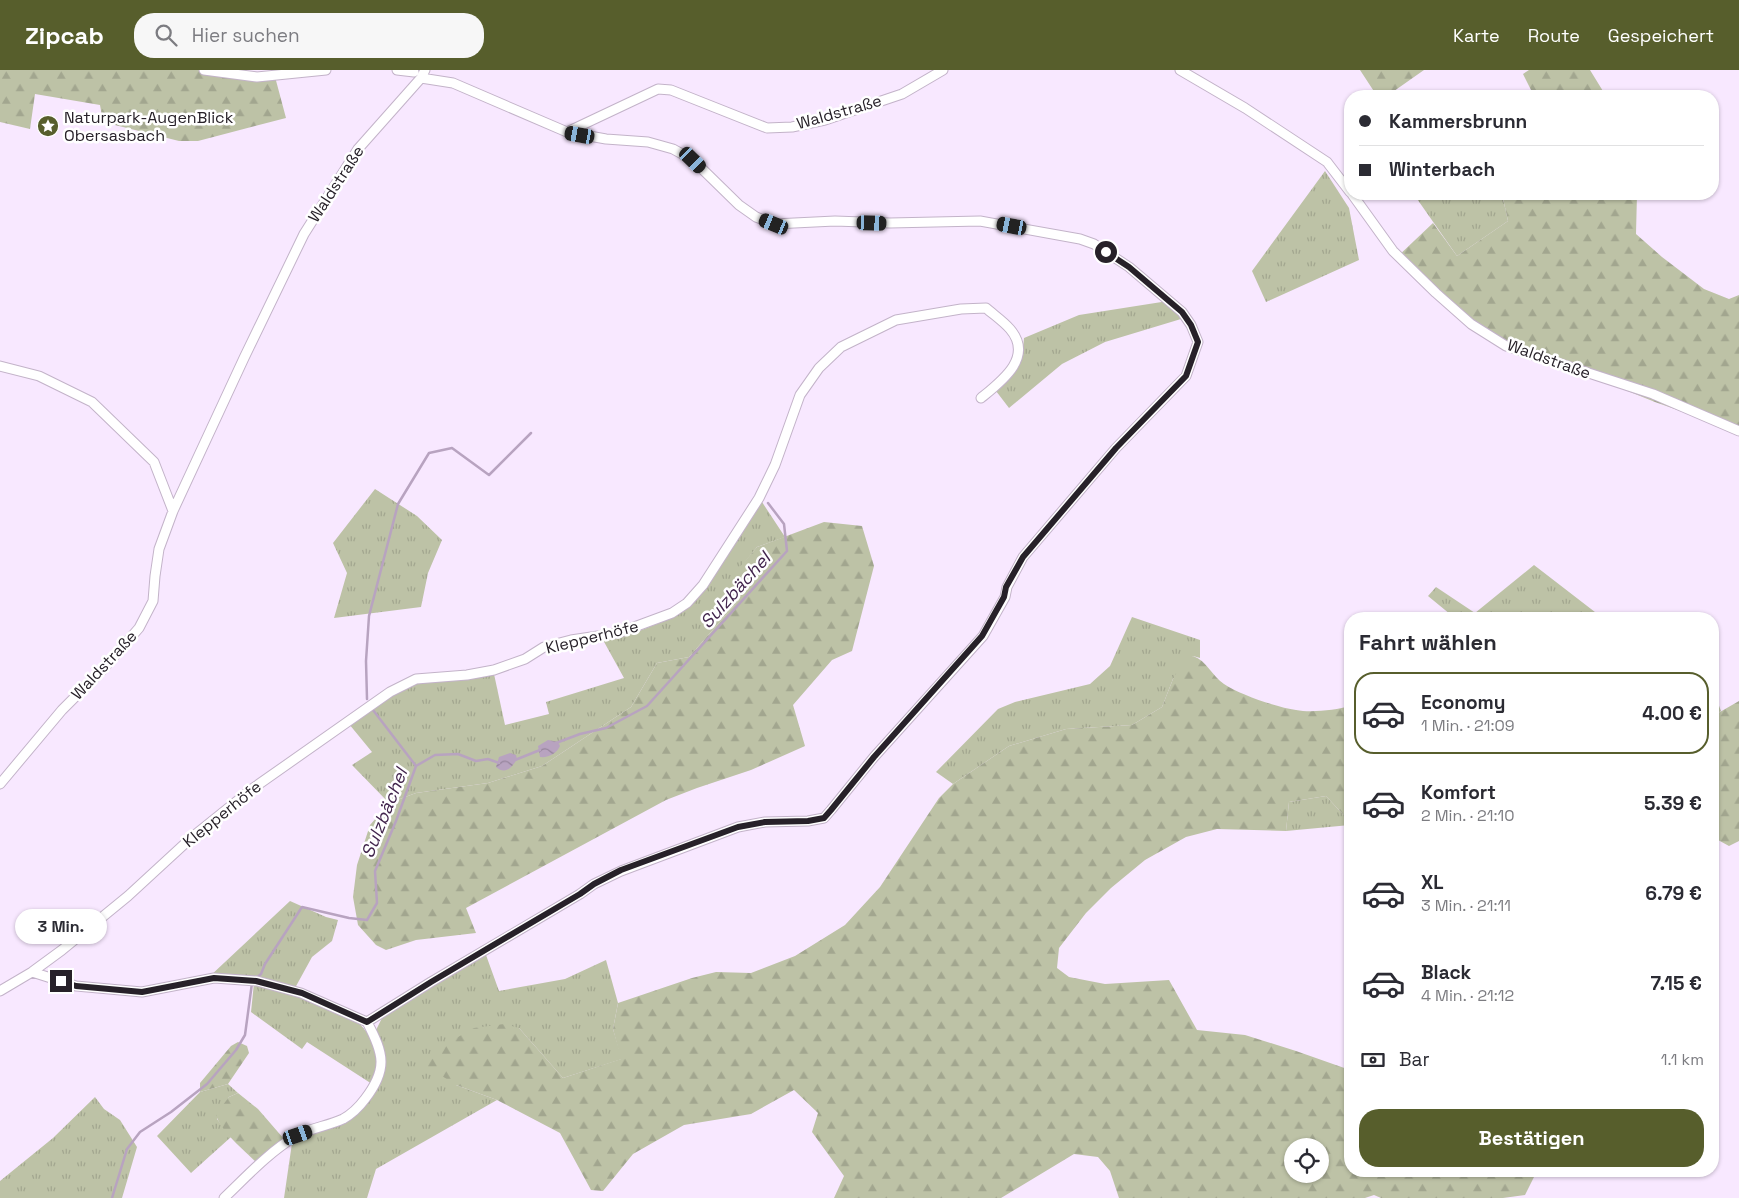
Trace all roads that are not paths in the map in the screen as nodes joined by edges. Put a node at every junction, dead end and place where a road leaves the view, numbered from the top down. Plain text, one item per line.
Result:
1 (204, 70) edge
2 (326, 70) edge
3 (397, 70) edge
4 (944, 70) edge
5 (1180, 70) edge
6 (420, 73) edge
7 (567, 132) junction
8 (1344, 184) edge
9 (1356, 200) edge
10 (0, 366) edge
11 (981, 398) dead end
12 (1739, 430) edge
13 (174, 511) junction
14 (0, 784) edge
15 (32, 972) junction
16 (0, 990) edge
17 (367, 1022) junction
18 (224, 1198) edge

1 - 2 street
3 - 6 street
4 - 7 street, Waldstraße
5 - 8 street, Waldstraße
6 - 7 street
6 - 13 street, Waldstraße
7 - 17 street
9 - 12 street, Waldstraße
10 - 13 street
11 - 15 street, Klepperhöfe
13 - 14 street, Waldstraße
15 - 16 street, Klepperhöfe
15 - 17 street
17 - 18 street

